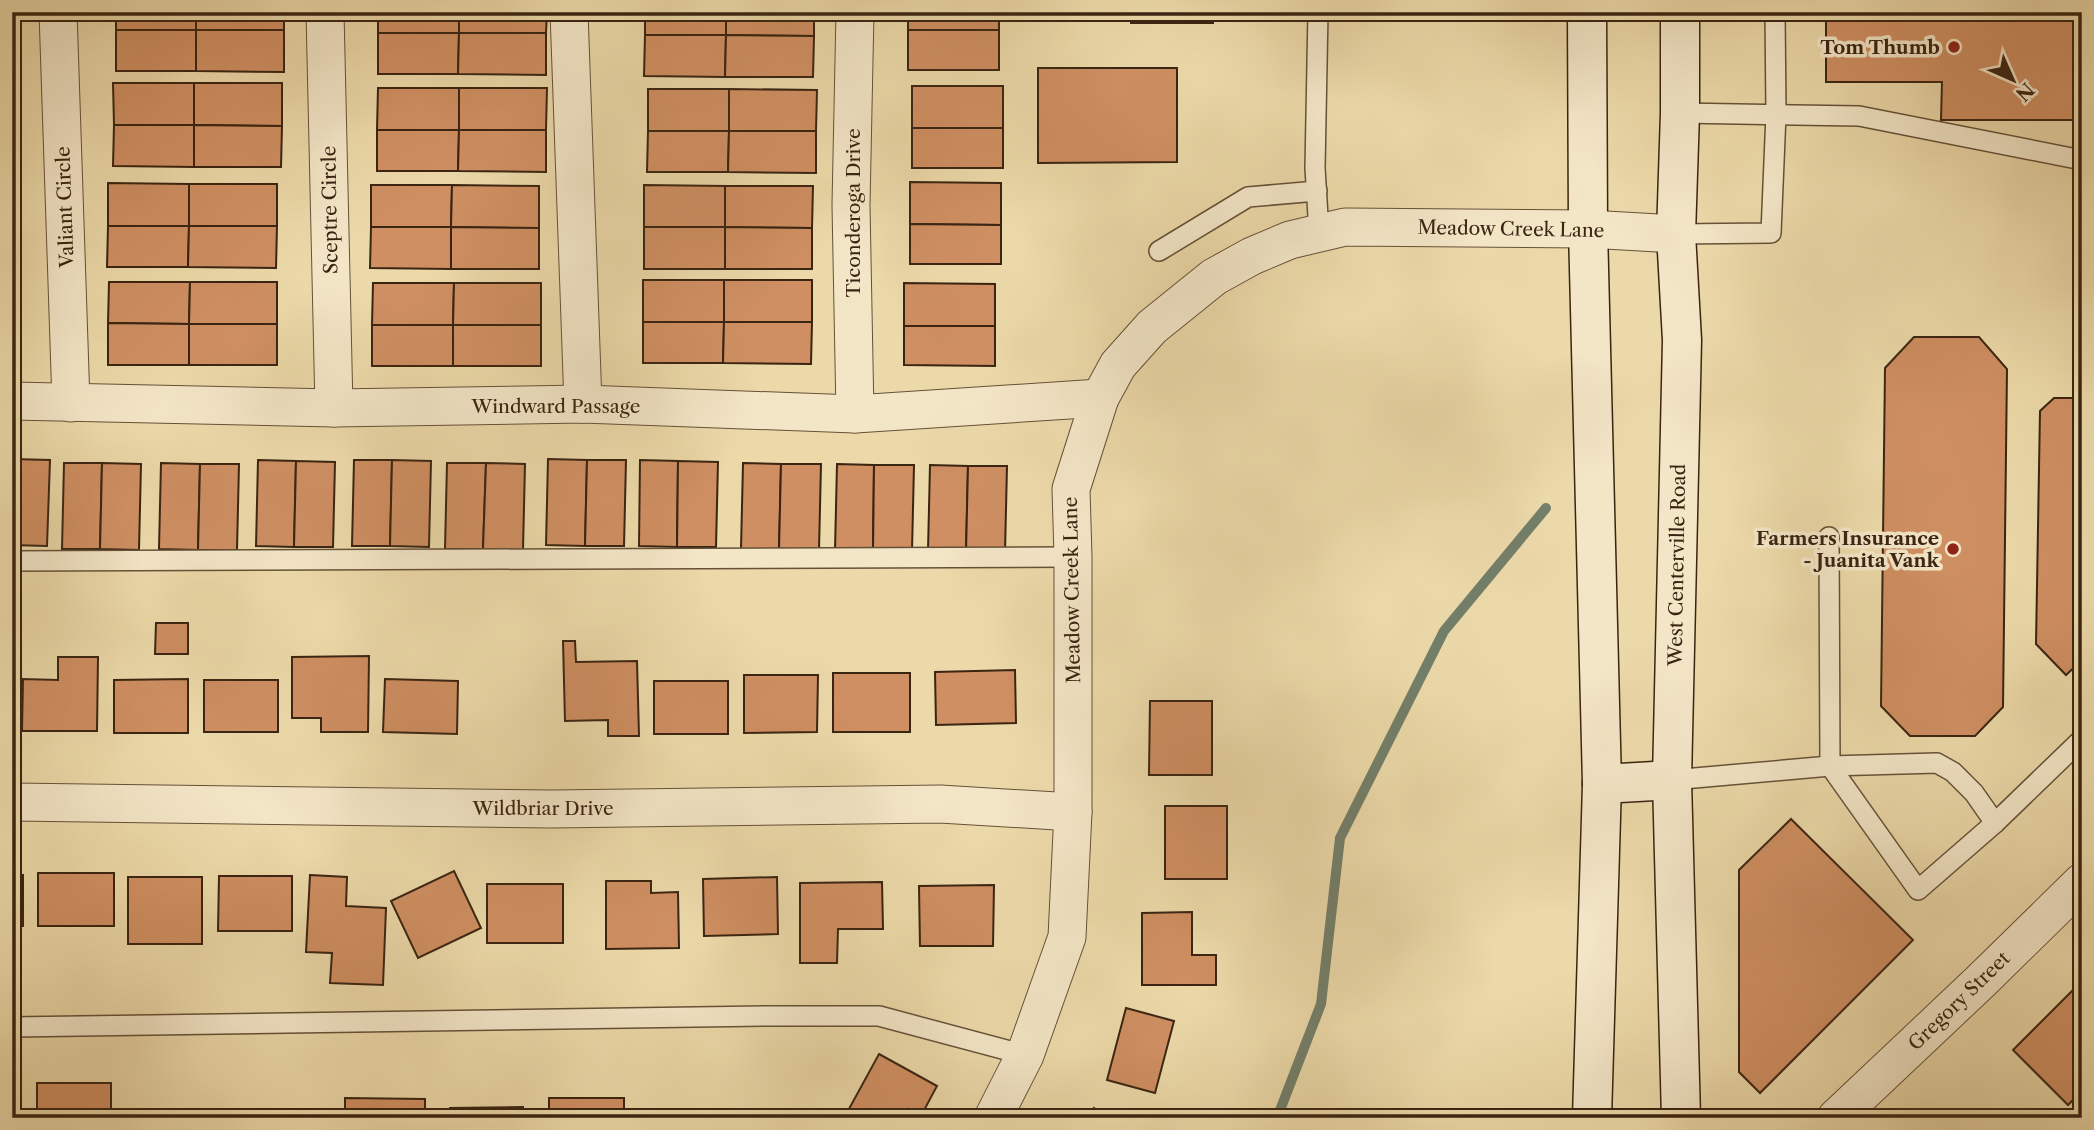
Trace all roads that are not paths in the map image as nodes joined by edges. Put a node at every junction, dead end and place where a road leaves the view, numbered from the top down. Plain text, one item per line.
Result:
1 (58, 12) edge
2 (325, 12) edge
3 (569, 12) edge
4 (855, 12) edge
5 (1318, 12) edge
6 (1587, 12) edge
7 (1680, 12) edge
8 (1775, 12) edge
9 (1680, 113) junction
10 (1776, 114) junction
11 (2082, 160) edge
12 (1317, 191) junction
13 (1588, 229) junction
14 (1319, 233) junction
15 (1676, 234) junction
16 (1159, 251) dead end
17 (1100, 398) junction
18 (12, 401) edge
19 (71, 403) junction
20 (583, 404) junction
21 (334, 408) junction
22 (855, 414) junction
23 (1829, 537) dead end
24 (1073, 557) junction
25 (12, 561) edge
26 (2082, 739) edge
27 (1830, 766) junction
28 (1672, 780) junction
29 (1602, 785) junction
30 (12, 802) edge
31 (1073, 812) junction
32 (1995, 823) junction
33 (2082, 882) edge
34 (12, 1027) edge
35 (1025, 1055) junction
36 (993, 1118) edge
37 (1592, 1118) edge
38 (1681, 1118) edge
39 (1836, 1118) edge

1 - 19 street, Valiant Circle
2 - 21 street, Sceptre Circle
3 - 20 street
4 - 22 street, Ticonderoga Drive
5 - 12 lane
6 - 13 main road
7 - 9 main road, West Centerville Road
8 - 10 lane
9 - 10 lane
9 - 15 main road, West Centerville Road
10 - 11 lane
10 - 15 lane
12 - 14 lane
12 - 16 lane
13 - 14 street, Meadow Creek Lane
13 - 15 street, Meadow Creek Lane
13 - 29 main road
14 - 17 street, Meadow Creek Lane
15 - 28 main road, West Centerville Road
17 - 22 street, Windward Passage
17 - 24 street, Meadow Creek Lane
18 - 19 street, Windward Passage
19 - 21 street, Windward Passage
20 - 21 street, Windward Passage
20 - 22 street, Windward Passage
23 - 27 lane
24 - 25 lane
24 - 31 street, Meadow Creek Lane
26 - 32 lane
27 - 28 lane
27 - 32 lane
27 - 32 lane
28 - 29 main road
28 - 38 main road, West Centerville Road
29 - 37 main road
30 - 31 street, Wildbriar Drive
31 - 35 street, Meadow Creek Lane
33 - 39 street, Gregory Street
34 - 35 lane
35 - 36 street, Meadow Creek Lane

